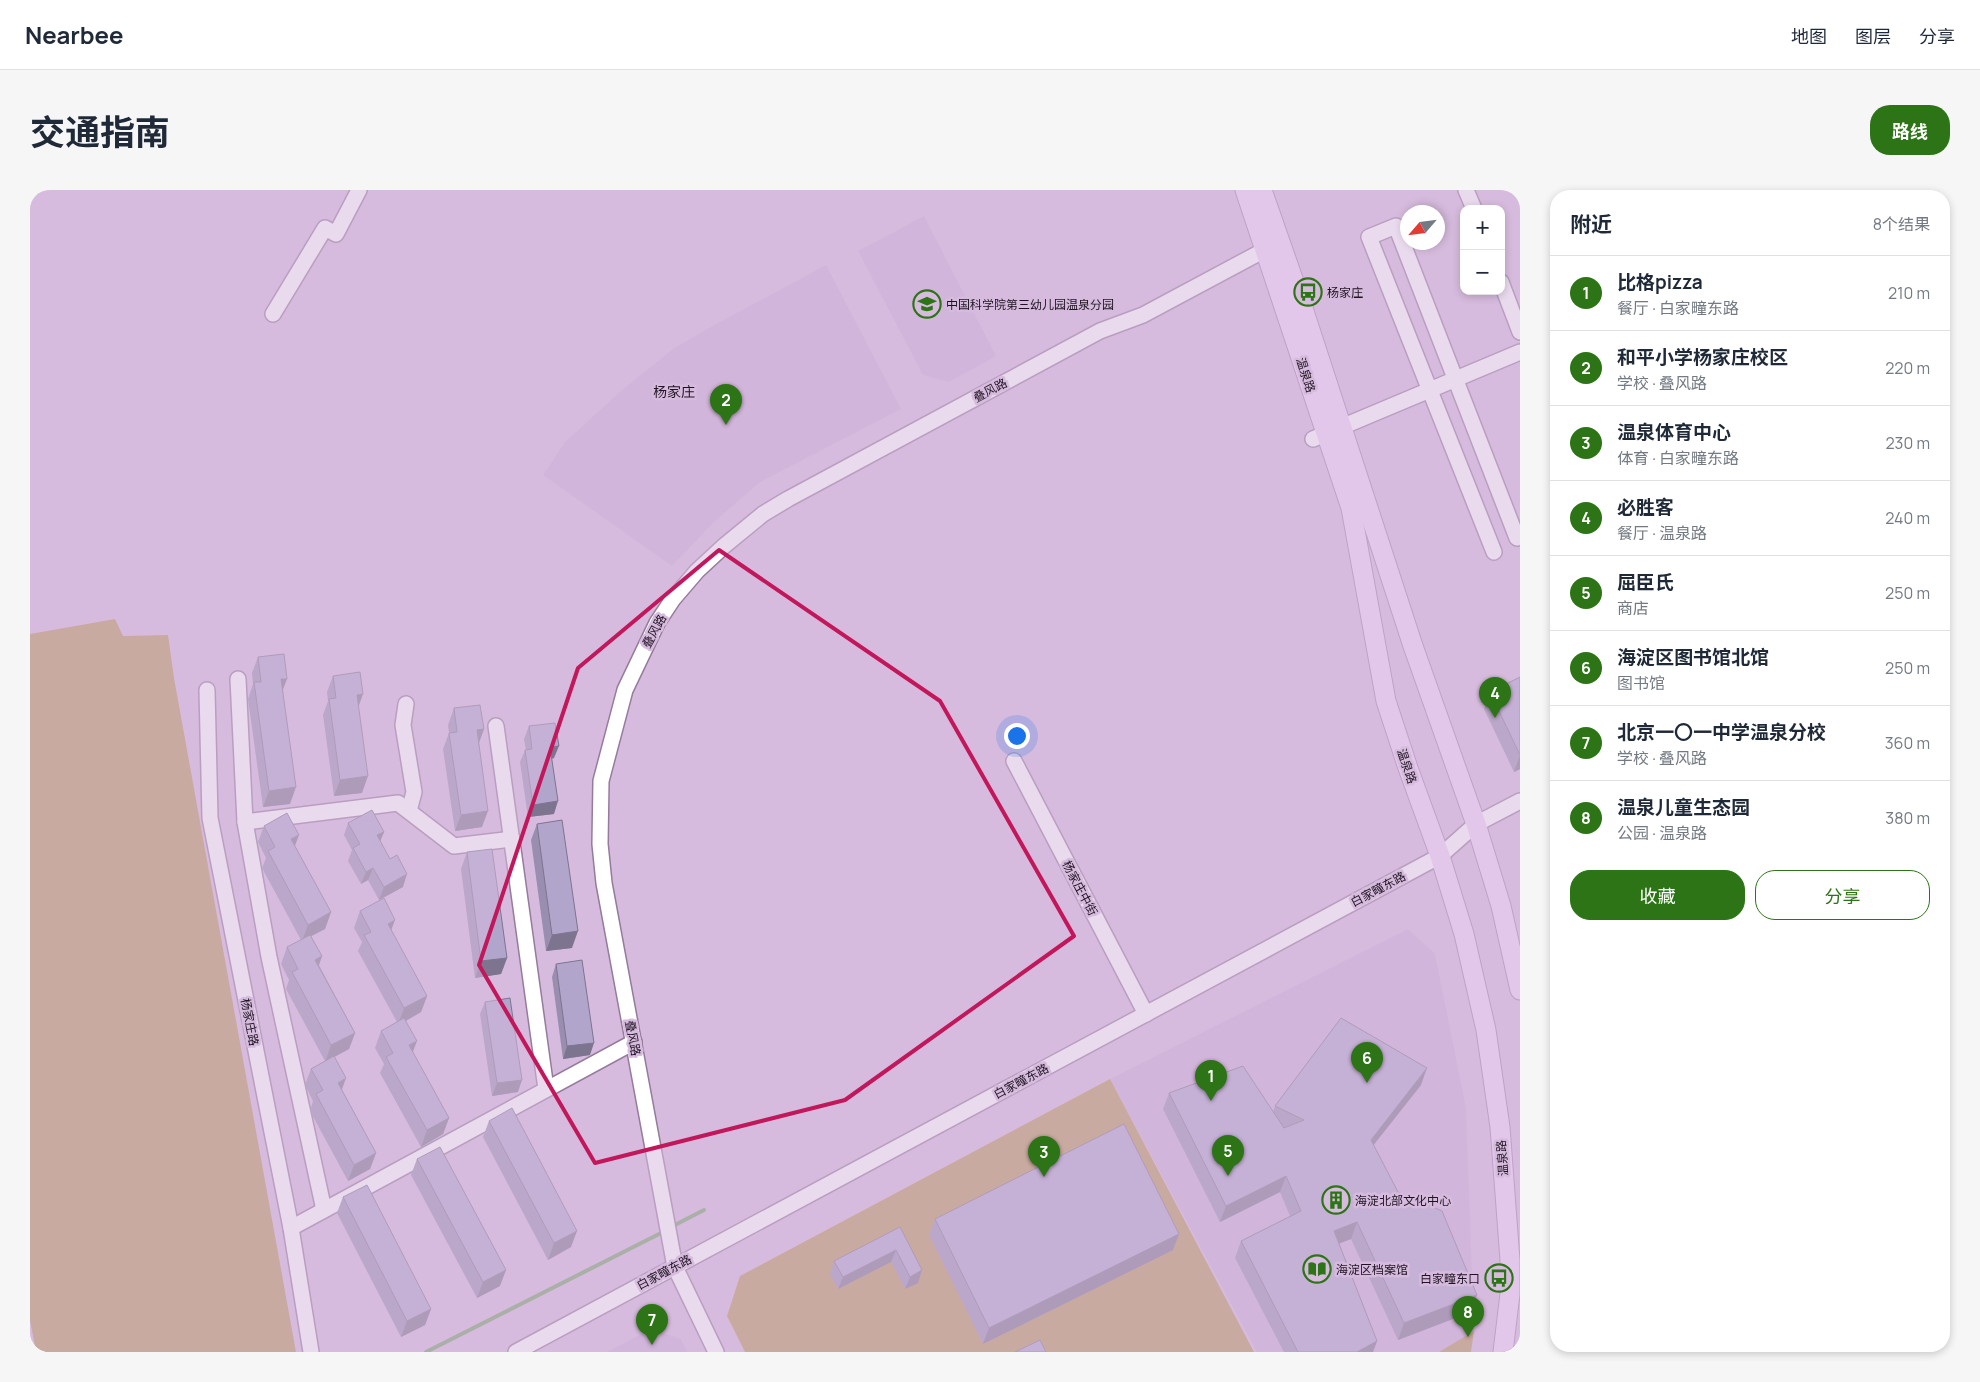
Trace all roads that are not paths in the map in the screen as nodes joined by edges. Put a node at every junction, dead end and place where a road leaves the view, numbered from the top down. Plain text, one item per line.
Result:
1 (359, 190) edge
2 (1244, 190) edge
3 (1262, 190) edge
4 (1466, 190) edge
5 (1472, 205) edge
6 (1273, 246) junction
7 (1505, 293) edge
8 (273, 314) dead end
9 (1520, 332) edge
10 (1520, 352) edge
11 (1455, 379) junction
12 (1430, 390) junction
13 (1327, 433) junction
14 (1517, 538) dead end
15 (1494, 552) dead end
16 (238, 679) dead end
17 (207, 690) dead end
18 (406, 704) dead end
19 (496, 726) dead end
20 (1014, 761) dead end
21 (1520, 801) edge
22 (409, 811) junction
23 (245, 822) junction
24 (1476, 824) junction
25 (512, 839) junction
26 (1440, 856) junction
27 (1520, 990) edge
28 (1146, 1014) junction
29 (634, 1042) junction
30 (546, 1089) junction
31 (324, 1210) junction
32 (291, 1228) junction
33 (675, 1266) junction
34 (311, 1352) edge
35 (516, 1352) edge
36 (716, 1352) edge
37 (1503, 1352) edge

1 - 8 street
2 - 6 main road, 温泉路
3 - 6 main road, 温泉路
4 - 5 street
6 - 13 main road, 温泉路
6 - 29 street, 叠风路
7 - 9 street
10 - 11 street
11 - 12 street
11 - 12 street
11 - 14 street
12 - 13 street
12 - 15 street
13 - 24 main road, 温泉路
13 - 26 main road, 温泉路
16 - 23 street
17 - 32 street, 杨家庄路
18 - 22 street
19 - 25 street
20 - 28 street, 杨家庄中街
21 - 24 street, 白家疃东路
22 - 23 street
22 - 25 street
23 - 31 street
24 - 26 street, 白家疃东路
24 - 27 main road, 温泉路
25 - 30 street
26 - 28 street, 白家疃东路
26 - 37 main road, 温泉路
28 - 33 street, 白家疃东路
29 - 30 street
29 - 33 street, 叠风路
30 - 31 street
31 - 32 street
32 - 34 street, 杨家庄路
33 - 35 street, 白家疃东路
33 - 36 street, 叠风路

